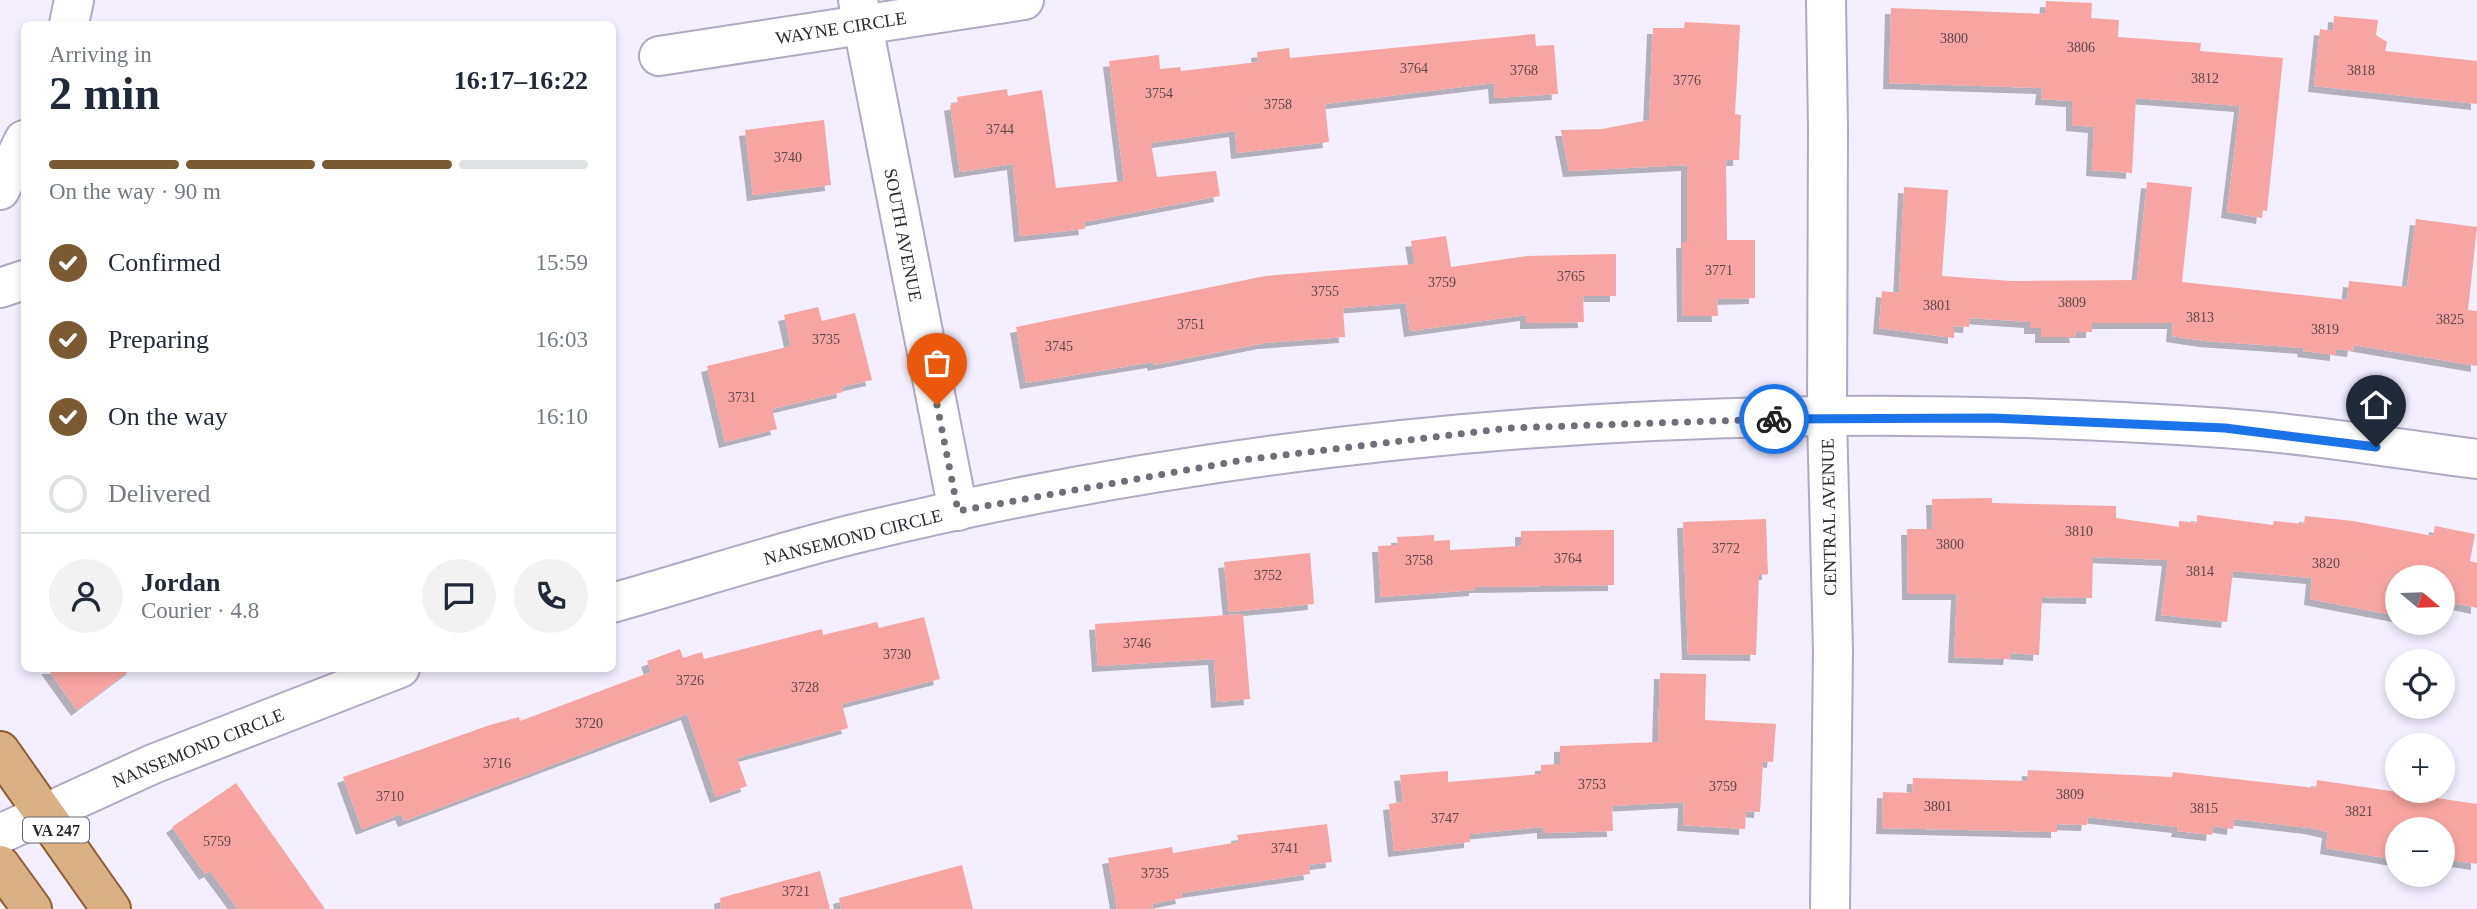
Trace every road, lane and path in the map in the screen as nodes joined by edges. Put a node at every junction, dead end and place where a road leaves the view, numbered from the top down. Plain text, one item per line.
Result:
1 (74, 0) edge
2 (1024, 0) edge
3 (1826, 0) edge
4 (861, 12) edge
5 (70, 21) edge
6 (659, 55) dead end
7 (21, 147) edge
8 (0, 190) edge
9 (21, 281) edge
10 (0, 288) edge
11 (1827, 418) junction
12 (2477, 459) edge
13 (958, 511) junction
14 (616, 602) edge
15 (390, 672) edge
16 (0, 751) edge
17 (45, 814) junction
18 (0, 834) edge
19 (0, 865) edge
20 (32, 909) edge
21 (111, 909) edge
22 (1830, 909) edge

1 - 5 street
2 - 4 street, WAYNE CIRCLE
3 - 11 street, CENTRAL AVENUE
4 - 6 street, WAYNE CIRCLE
4 - 13 street, SOUTH AVENUE
7 - 8 street
9 - 10 street
11 - 12 street, NANSEMOND CIRCLE
11 - 13 street, NANSEMOND CIRCLE
11 - 22 street, CENTRAL AVENUE
13 - 14 street, NANSEMOND CIRCLE
15 - 17 street, NANSEMOND CIRCLE
16 - 17 main road, VA 247
17 - 18 street, NANSEMOND CIRCLE
17 - 21 main road, VA 247
19 - 20 main road

